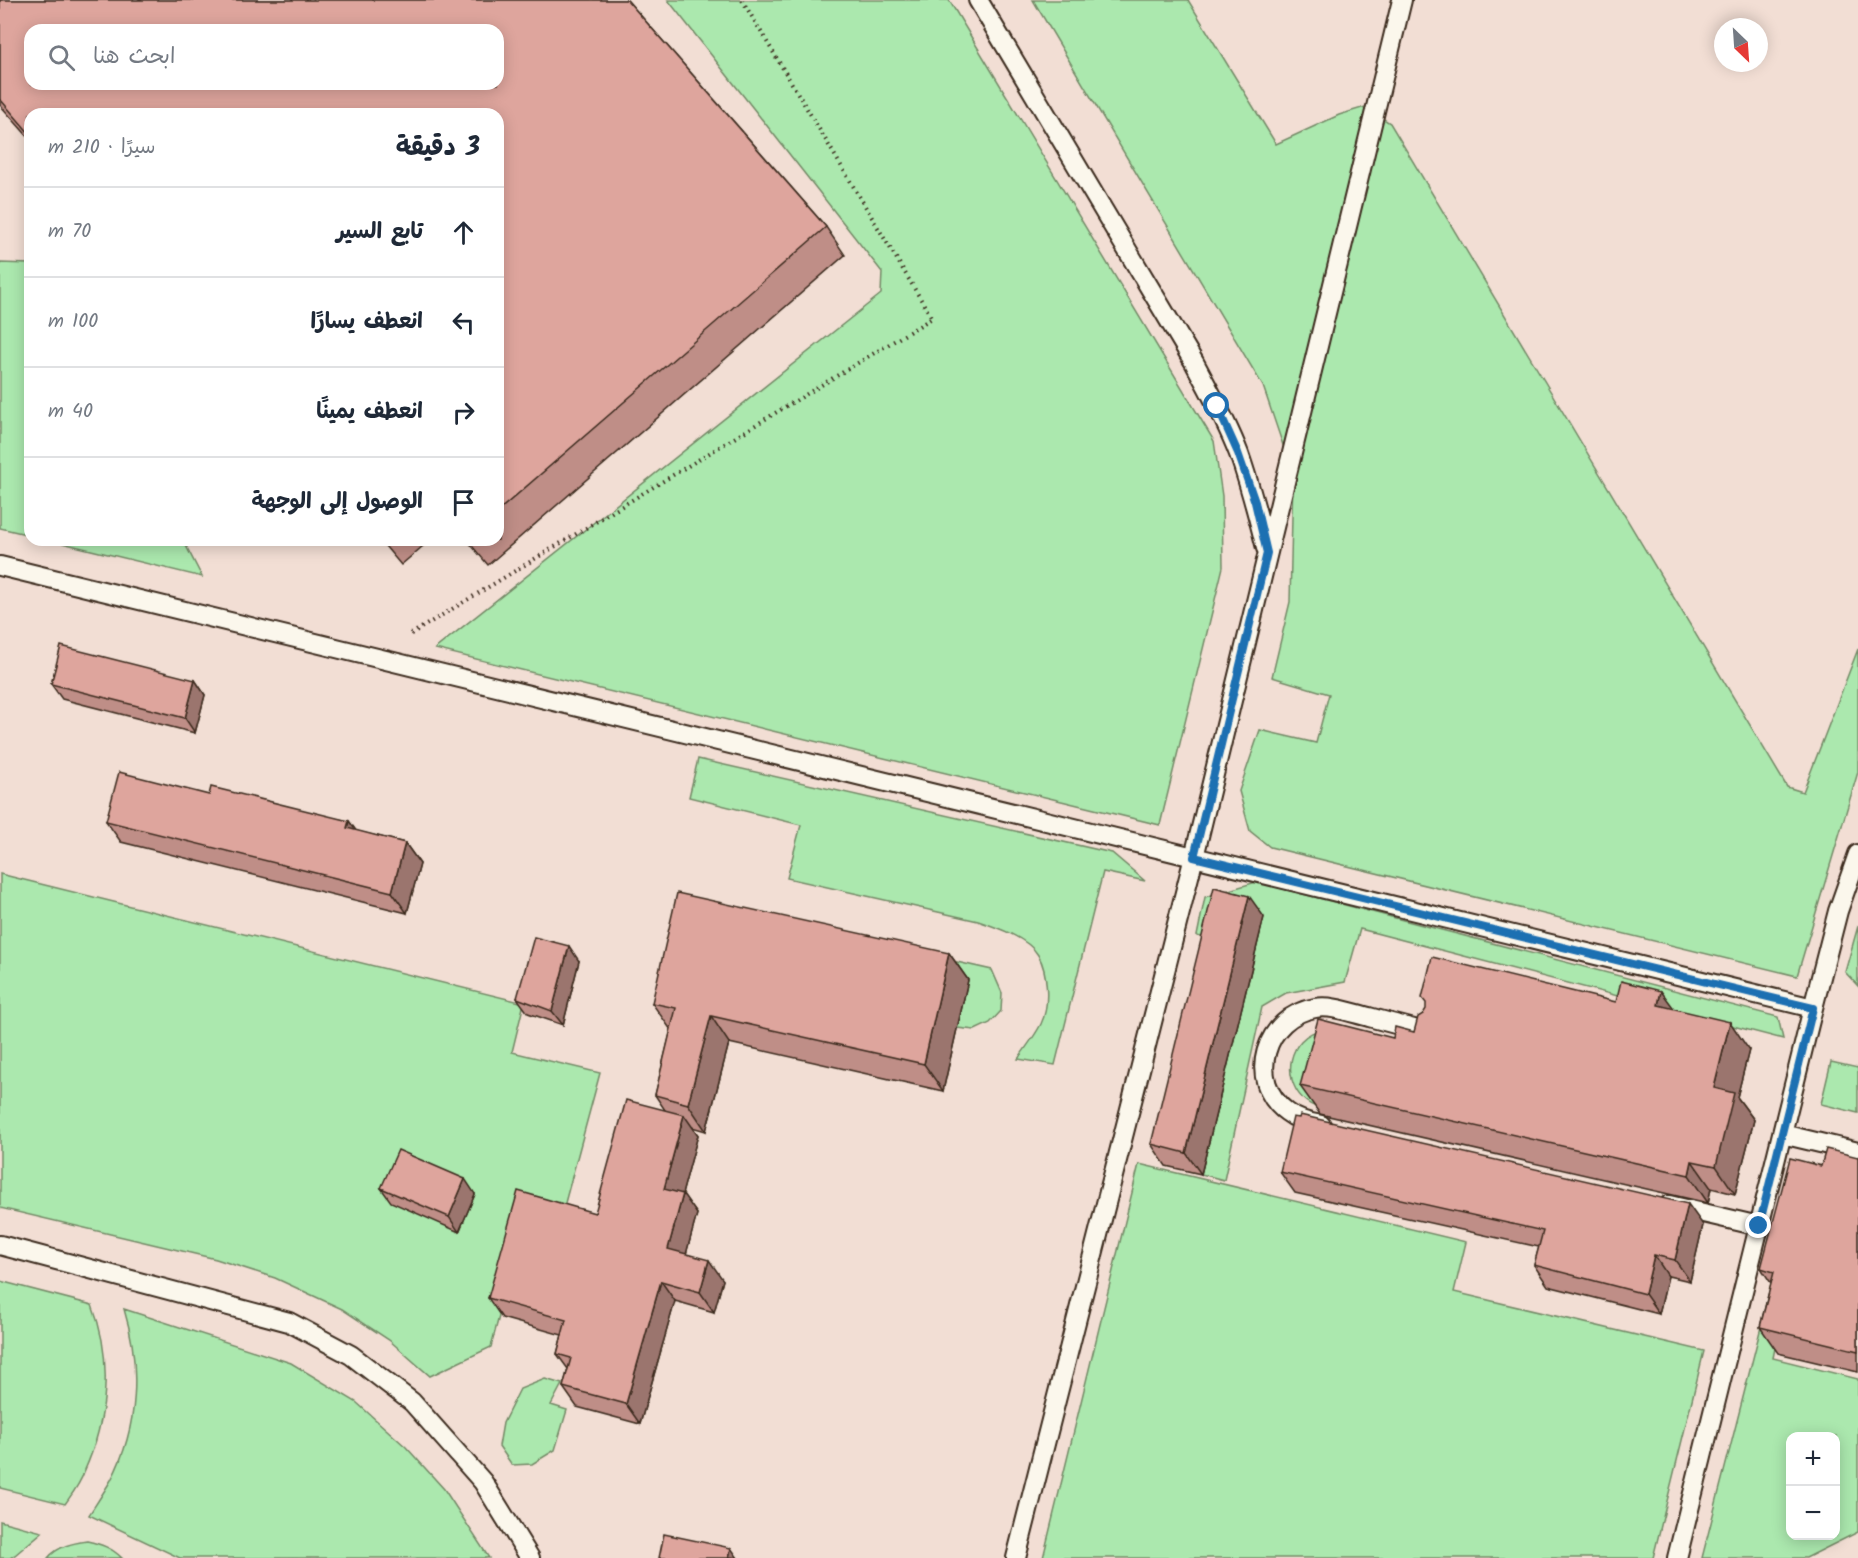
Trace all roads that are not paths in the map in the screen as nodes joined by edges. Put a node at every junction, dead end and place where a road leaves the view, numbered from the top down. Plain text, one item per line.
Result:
1 (978, 0) edge
2 (1402, 0) edge
3 (1267, 553) junction
4 (0, 566) edge
5 (1858, 854) edge
6 (1194, 857) junction
7 (1813, 1008) junction
8 (1435, 1034) edge
9 (1339, 1130) edge
10 (1782, 1134) junction
11 (1858, 1152) edge
12 (1654, 1202) edge
13 (1759, 1226) junction
14 (0, 1245) edge
15 (530, 1558) edge
16 (1016, 1558) edge
17 (1677, 1558) edge

1 - 3 lane
2 - 3 lane
3 - 6 lane
4 - 6 lane
5 - 7 lane
6 - 7 lane
6 - 16 lane
7 - 10 lane
8 - 9 lane
10 - 11 lane
10 - 13 lane
12 - 13 lane
13 - 17 lane
14 - 15 lane

